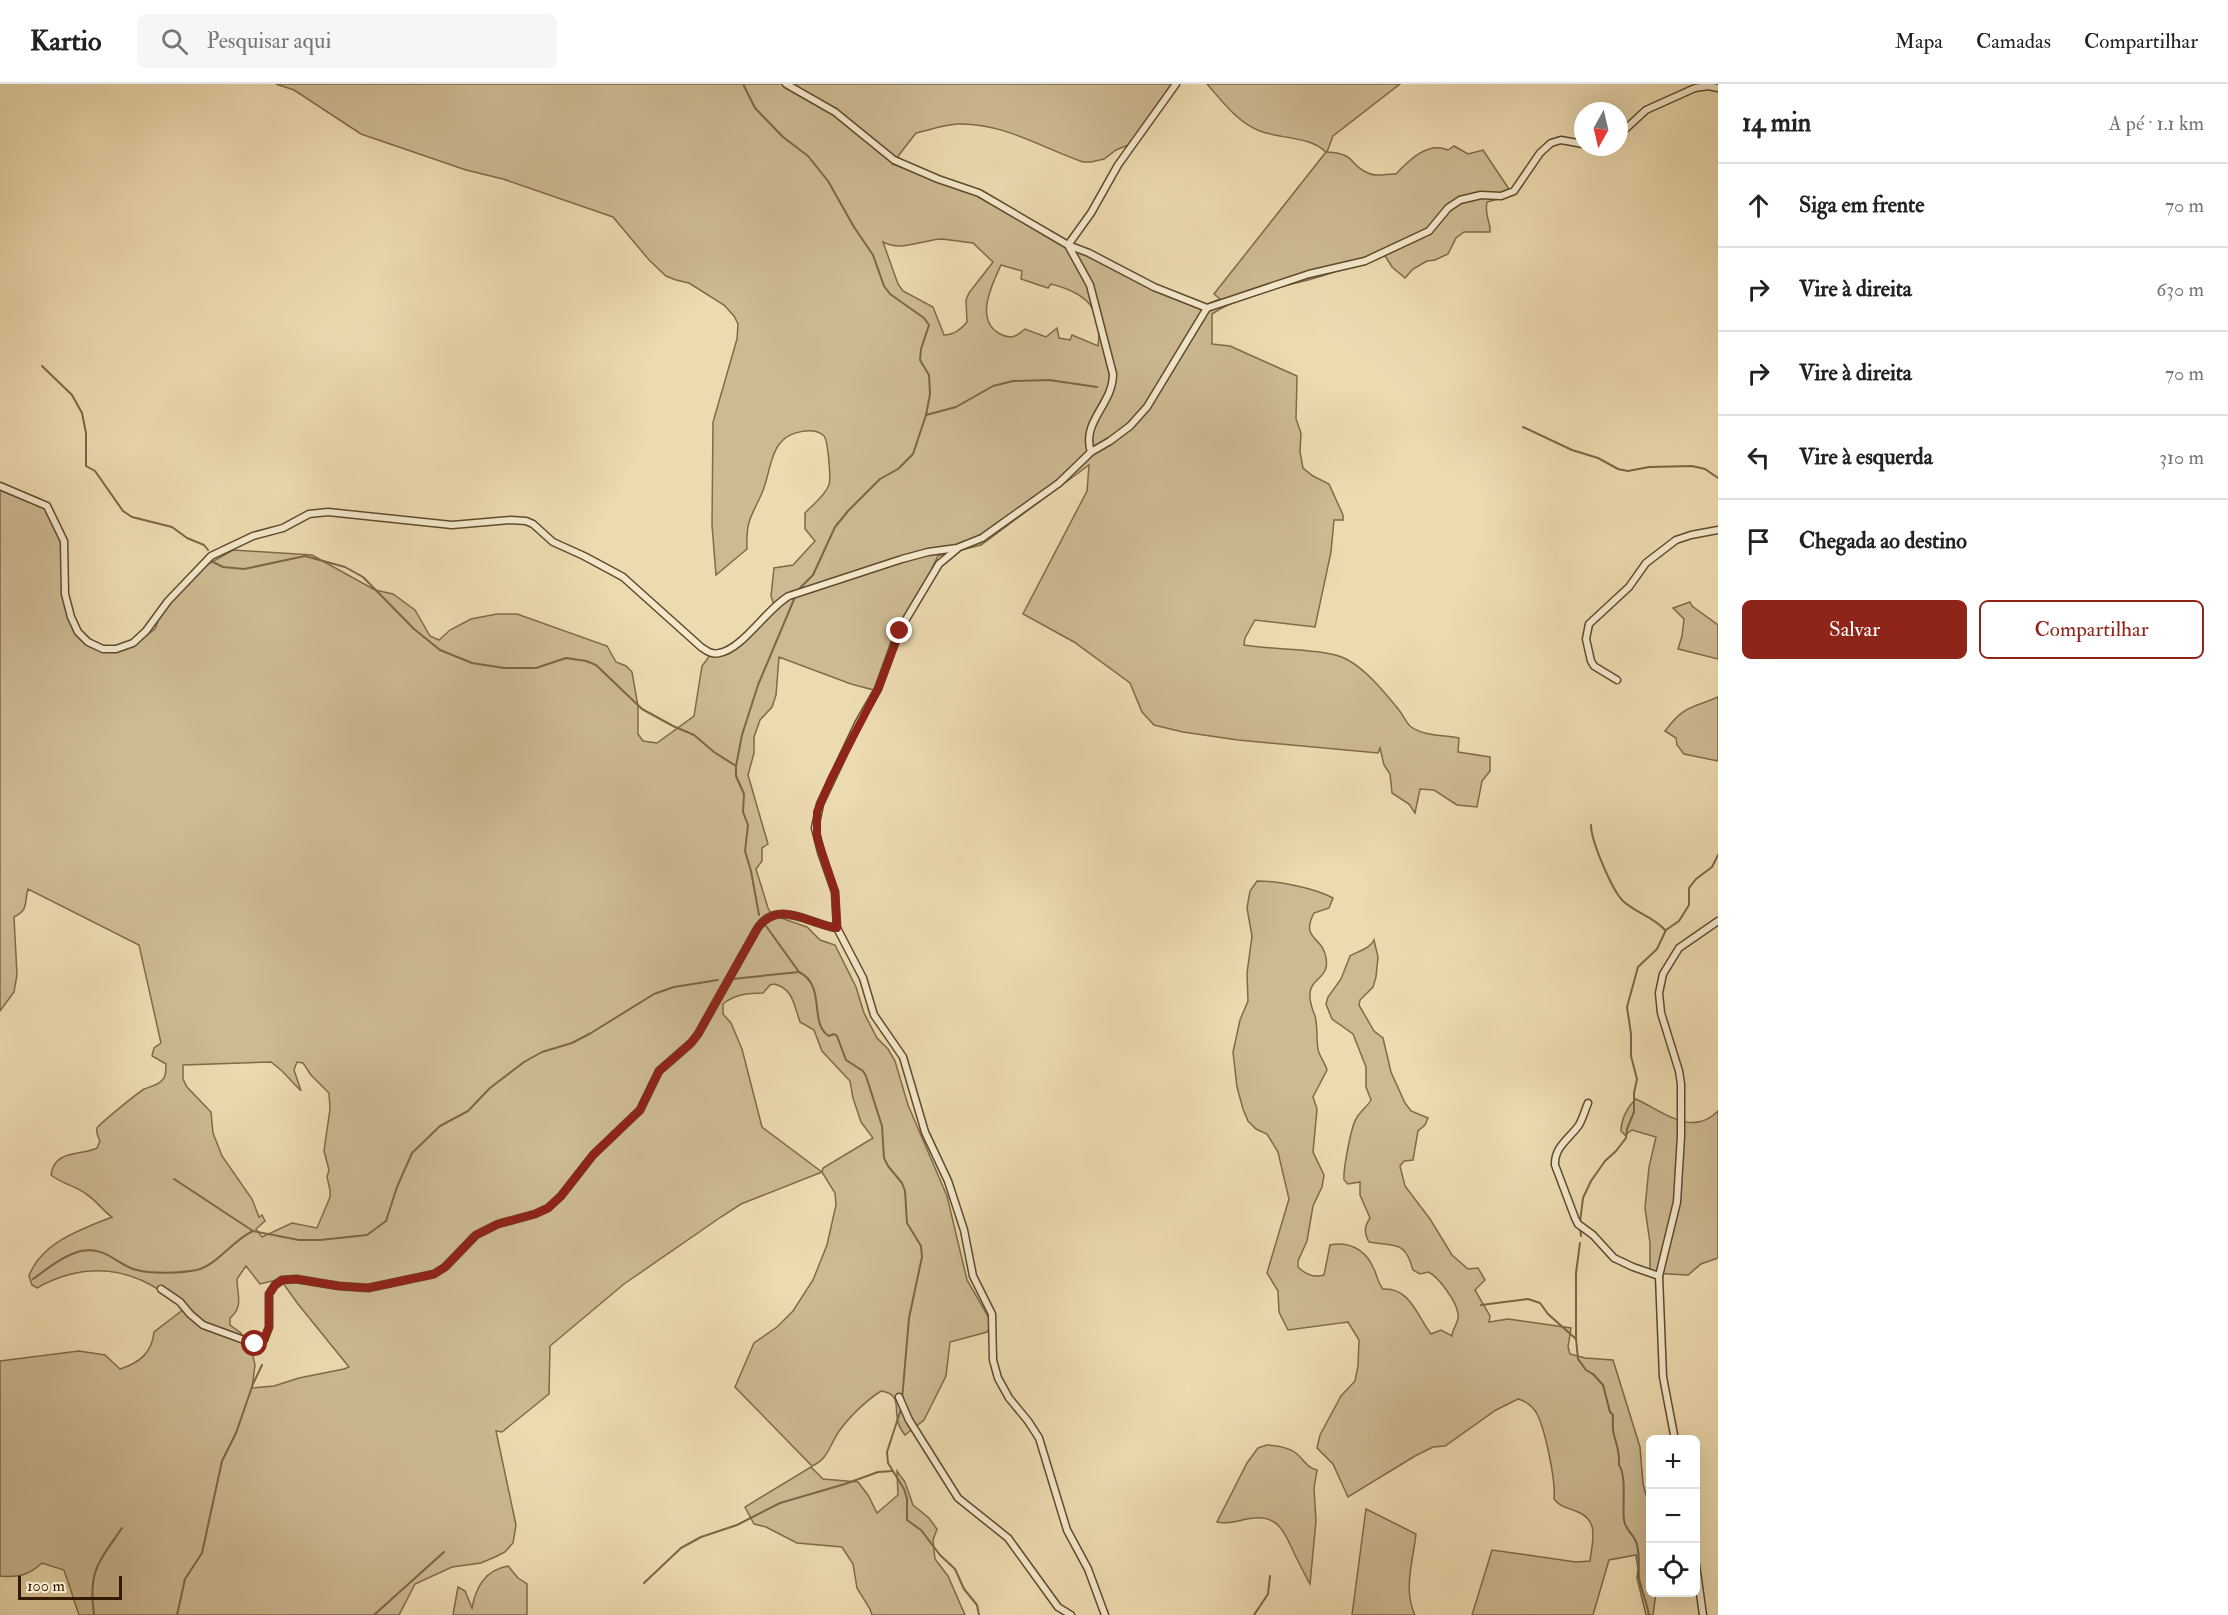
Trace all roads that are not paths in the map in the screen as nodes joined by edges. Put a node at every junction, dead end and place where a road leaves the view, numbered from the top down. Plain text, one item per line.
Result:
1 (786, 84) edge
2 (1176, 84) edge
3 (1718, 88) edge
4 (1628, 127) edge
5 (1574, 142) edge
6 (1068, 245) junction
7 (1208, 308) junction
8 (1092, 452) junction
9 (0, 486) edge
10 (1718, 530) edge
11 (957, 548) junction
12 (1617, 680) dead end
13 (1718, 921) edge
14 (837, 928) junction
15 (1588, 1103) dead end
16 (1659, 1276) junction
17 (161, 1290) dead end
18 (899, 1397) dead end
19 (1674, 1435) edge
20 (1700, 1596) edge
21 (1071, 1615) edge
22 (1105, 1615) edge
23 (1703, 1615) edge

1 - 6 street
2 - 6 street
3 - 4 street
5 - 7 street
6 - 7 street
6 - 8 street
7 - 8 street
8 - 11 street
9 - 11 street
10 - 12 street
11 - 14 street
13 - 16 street
14 - 17 street
14 - 22 street
15 - 16 street
16 - 19 street
18 - 21 street
20 - 23 street

